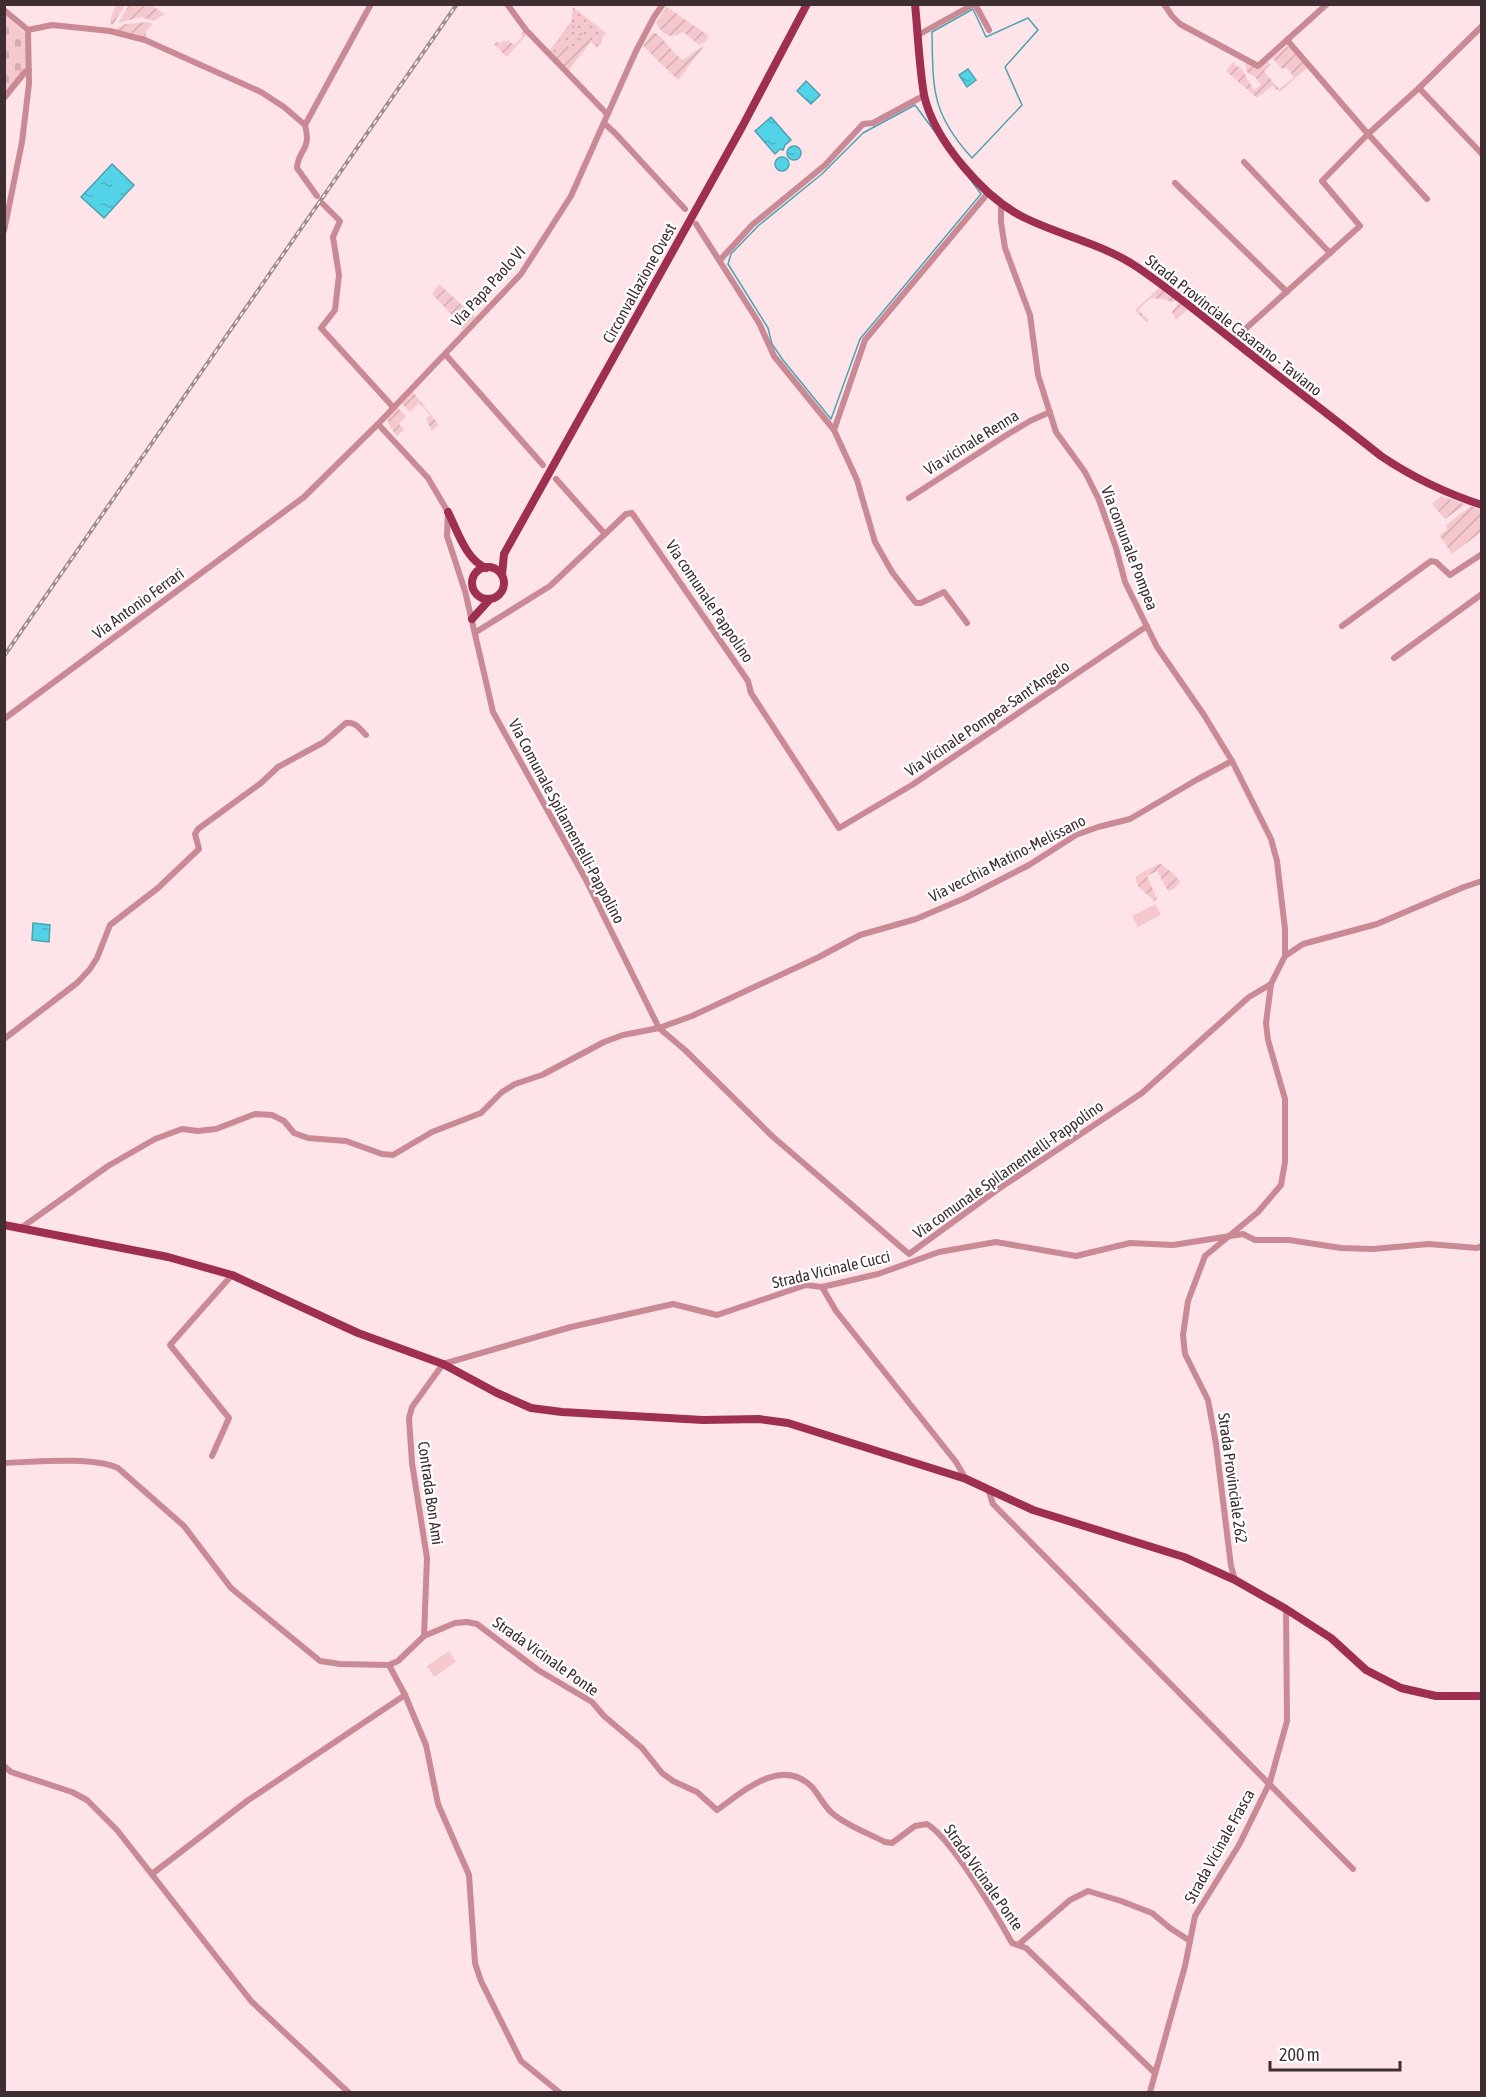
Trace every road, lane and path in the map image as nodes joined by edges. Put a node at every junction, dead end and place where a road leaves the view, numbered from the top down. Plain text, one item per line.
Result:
1 (371, 4) edge
2 (507, 4) edge
3 (663, 4) edge
4 (807, 4) edge
5 (915, 4) edge
6 (974, 4) edge
7 (1164, 4) edge
8 (1327, 4) edge
9 (4, 10) edge
10 (1482, 26) edge
11 (28, 30) junction
12 (989, 30) dead end
13 (918, 34) junction
14 (1287, 40) junction
15 (29, 70) junction
16 (1419, 88) junction
17 (924, 95) junction
18 (4, 98) edge
19 (607, 114) junction
20 (605, 124) junction
21 (305, 125) junction
22 (1368, 134) junction
23 (1482, 154) edge
24 (1244, 162) dead end
25 (1175, 183) dead end
26 (988, 193) junction
27 (317, 196) dead end
28 (1427, 199) dead end
29 (323, 204) dead end
30 (1001, 204) junction
31 (685, 209) dead end
32 (696, 224) dead end
33 (4, 231) edge
34 (1330, 253) junction
35 (720, 260) junction
36 (1287, 292) junction
37 (1233, 340) junction
38 (445, 354) junction
39 (393, 407) junction
40 (1050, 412) junction
41 (378, 424) junction
42 (834, 430) junction
43 (543, 465) dead end
44 (556, 479) dead end
45 (909, 498) dead end
46 (1482, 505) edge
47 (287, 510) joint
48 (448, 512) junction
49 (605, 534) junction
50 (504, 554) junction
51 (1482, 554) edge
52 (471, 556) junction
53 (489, 568) junction
54 (476, 574) junction
55 (502, 575) junction
56 (1482, 594) edge
57 (480, 597) junction
58 (490, 599) junction
59 (480, 612) junction
60 (472, 619) junction
61 (967, 623) dead end
62 (1147, 626) junction
63 (1342, 626) dead end
64 (476, 632) junction
65 (1394, 658) dead end
66 (4, 719) edge
67 (366, 735) dead end
68 (1232, 761) junction
69 (839, 828) joint
70 (1482, 881) edge
71 (1285, 956) junction
72 (1271, 984) junction
73 (659, 1028) junction
74 (4, 1039) edge
75 (4, 1225) edge
76 (21, 1228) junction
77 (1229, 1235) junction
78 (1482, 1246) edge
79 (232, 1275) junction
80 (822, 1287) junction
81 (443, 1364) junction
82 (212, 1456) dead end
83 (4, 1463) edge
84 (966, 1479) junction
85 (987, 1488) junction
86 (1235, 1580) junction
87 (1286, 1609) junction
88 (424, 1636) junction
89 (388, 1665) junction
90 (405, 1695) junction
91 (1482, 1696) edge
92 (4, 1766) edge
93 (1270, 1782) junction
94 (1353, 1869) dead end
95 (152, 1874) junction
96 (1190, 1941) junction
97 (1018, 1945) junction
98 (1155, 2073) junction
99 (348, 2092) edge
100 (560, 2092) edge
101 (1150, 2092) edge

1 - 21 street
2 - 19 street
3 - 19 street, Via Papa Paolo VI
4 - 50 main road, Circonvallazione Ovest
5 - 13 main road, Strada Provinciale Casarano - Taviano
6 - 12 street
6 - 13 street
7 - 14 street
8 - 14 street
9 - 11 street
10 - 16 street
11 - 15 street
11 - 21 street
13 - 17 main road, Strada Provinciale Casarano - Taviano
14 - 22 street
15 - 18 street
15 - 33 street
16 - 22 street
16 - 23 street
17 - 26 main road, Strada Provinciale Casarano - Taviano
17 - 35 street
19 - 20 street, Via Papa Paolo VI
20 - 31 street
20 - 38 street, Via Papa Paolo VI
21 - 27 street
22 - 28 street
22 - 34 street
24 - 34 street
25 - 36 street
26 - 30 main road, Strada Provinciale Casarano - Taviano
26 - 42 street
29 - 39 street
30 - 37 main road, Strada Provinciale Casarano - Taviano
30 - 40 street, Via comunale Pompea
32 - 35 street
34 - 36 street
35 - 42 street
36 - 37 street
37 - 46 main road, Strada Provinciale Casarano - Taviano
38 - 39 street, Via Papa Paolo VI
38 - 43 street
39 - 41 street, Via Papa Paolo VI
40 - 45 street, Via vicinale Renna
40 - 62 street, Via comunale Pompea
41 - 47 street, Via Papa Paolo VI
41 - 48 street
42 - 61 street
44 - 49 street
47 - 66 street, Via Antonio Ferrari
48 - 52 main road
48 - 60 street
49 - 64 street
49 - 69 street, Via comunale Pappolino
50 - 53 main road
50 - 55 main road, Circonvallazione Ovest
51 - 63 street
52 - 53 main road
52 - 54 main road
53 - 54 main road
53 - 55 main road
54 - 57 main road
55 - 58 main road
56 - 65 street
57 - 58 main road
57 - 59 main road
58 - 59 main road
59 - 60 main road
60 - 64 street, Via Comunale Spilamentelli-Pappolino
62 - 68 street, Via comunale Pompea
62 - 69 street, Via Vicinale Pompea-Sant'Angelo
64 - 73 street, Via Comunale Spilamentelli-Pappolino
67 - 74 street
68 - 71 street, Via comunale Pompea
68 - 73 street, Via vecchia Matino-Melissano
70 - 71 street
71 - 72 street, Strada Provinciale 262
72 - 73 street, Via comunale Spilamentelli-Pappolino
72 - 77 street, Strada Provinciale 262
73 - 76 street
75 - 76 main road
76 - 79 main road
77 - 78 street
77 - 80 street, Strada Vicinale Cucci
77 - 86 street, Strada Provinciale 262
79 - 81 main road
79 - 82 street
80 - 81 street, Strada Vicinale Cucci
80 - 84 street
81 - 84 main road
81 - 88 street, Contrada Bon Ami
83 - 89 street
84 - 85 main road
85 - 86 main road
85 - 93 street
86 - 87 main road
87 - 91 main road
87 - 93 street, Strada Vicinale Frasca
88 - 89 street, Strada Vicinale Ponte
88 - 97 street, Strada Vicinale Ponte
89 - 90 street
90 - 95 street
90 - 100 street
92 - 95 street
93 - 94 street
93 - 96 street, Strada Vicinale Frasca
95 - 99 street
96 - 97 street
96 - 98 street, Strada Vicinale Frasca
97 - 98 street, Strada Vicinale Ponte
98 - 101 street, Strada Vicinale Frasca

